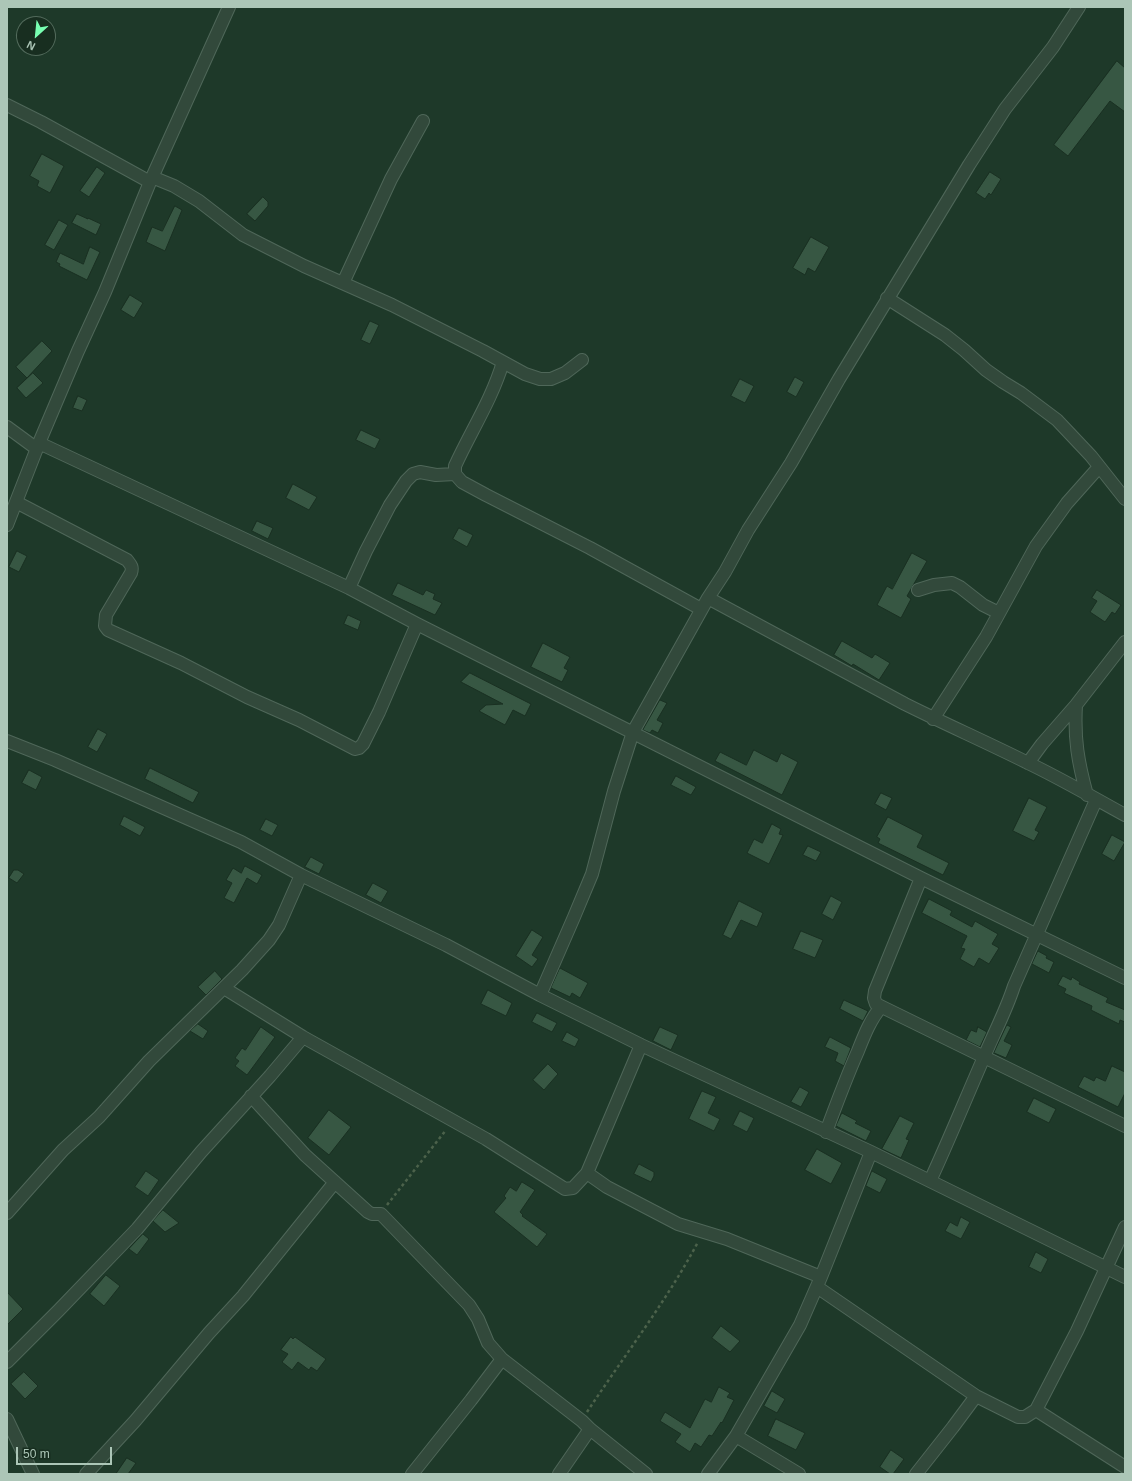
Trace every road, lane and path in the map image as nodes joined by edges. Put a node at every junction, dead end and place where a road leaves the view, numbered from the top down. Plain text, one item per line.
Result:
1 (229, 7) edge
2 (1079, 7) edge
3 (7, 105) edge
4 (423, 121) dead end
5 (151, 180) junction
6 (343, 283) junction
7 (887, 298) junction
8 (582, 360) dead end
9 (503, 362) junction
10 (7, 427) edge
11 (38, 446) junction
12 (1099, 467) junction
13 (455, 474) junction
14 (1125, 499) edge
15 (16, 502) junction
16 (7, 525) edge
17 (349, 588) junction
18 (918, 590) dead end
19 (708, 598) junction
20 (701, 609) junction
21 (999, 613) junction
22 (417, 624) junction
23 (1125, 642) edge
24 (1076, 705) junction
25 (933, 718) junction
26 (633, 732) junction
27 (7, 741) edge
28 (1028, 762) junction
29 (1092, 797) junction
30 (1125, 815) edge
31 (301, 875) junction
32 (921, 878) junction
33 (1037, 934) junction
34 (1125, 978) edge
35 (224, 988) junction
36 (540, 995) junction
37 (881, 1007) junction
38 (302, 1037) junction
39 (642, 1045) junction
40 (984, 1056) junction
41 (251, 1096) junction
42 (453, 1122) junction
43 (1125, 1126) edge
44 (826, 1132) junction
45 (871, 1152) junction
46 (587, 1173) junction
47 (930, 1181) junction
48 (335, 1182) junction
49 (7, 1213) edge
50 (381, 1214) junction
51 (1125, 1227) edge
52 (703, 1233) junction
53 (1106, 1267) junction
54 (1125, 1277) edge
55 (819, 1282) junction
56 (502, 1359) junction
57 (7, 1362) edge
58 (976, 1396) junction
59 (1036, 1410) junction
60 (7, 1419) edge
61 (586, 1425) junction
62 (736, 1436) junction
63 (1125, 1467) edge
64 (33, 1474) edge
65 (86, 1474) edge
66 (412, 1474) edge
67 (559, 1474) edge
68 (646, 1474) edge
69 (708, 1474) edge
70 (799, 1474) edge
71 (916, 1474) edge

1 - 5 street
2 - 7 street
3 - 5 street
4 - 6 street
5 - 6 street
5 - 11 street
6 - 9 street
7 - 12 street
7 - 19 street
8 - 9 street
9 - 13 street
10 - 11 street
11 - 15 street
11 - 17 street
12 - 14 street
12 - 21 street
13 - 17 street
13 - 20 street
15 - 16 street
15 - 22 street
17 - 22 street
18 - 21 street
19 - 20 street
19 - 25 street
20 - 26 street
21 - 25 street
22 - 26 street
23 - 24 street
24 - 28 street
24 - 29 street
25 - 28 street
26 - 32 street
26 - 36 street
27 - 31 street
28 - 29 street
29 - 30 street
29 - 33 street
31 - 35 street
31 - 36 street
32 - 33 street
32 - 37 street
33 - 34 street
33 - 40 street
35 - 38 street
35 - 49 street
36 - 39 street
37 - 40 street
37 - 44 street
38 - 41 street
38 - 42 street
39 - 44 street
39 - 46 street
40 - 43 street
40 - 47 street
41 - 48 street
41 - 57 street
42 - 46 street
42 - 50 path
44 - 45 street
45 - 47 street
45 - 55 street
46 - 52 street
47 - 53 street
48 - 50 street
48 - 65 street
50 - 56 street
51 - 53 street
52 - 55 street
52 - 61 path
53 - 54 street
53 - 59 street
55 - 58 street
55 - 62 street
56 - 61 street
56 - 66 street
58 - 59 street
58 - 71 street
59 - 63 street
60 - 64 street
61 - 67 street
61 - 68 street
62 - 69 street
62 - 70 street

